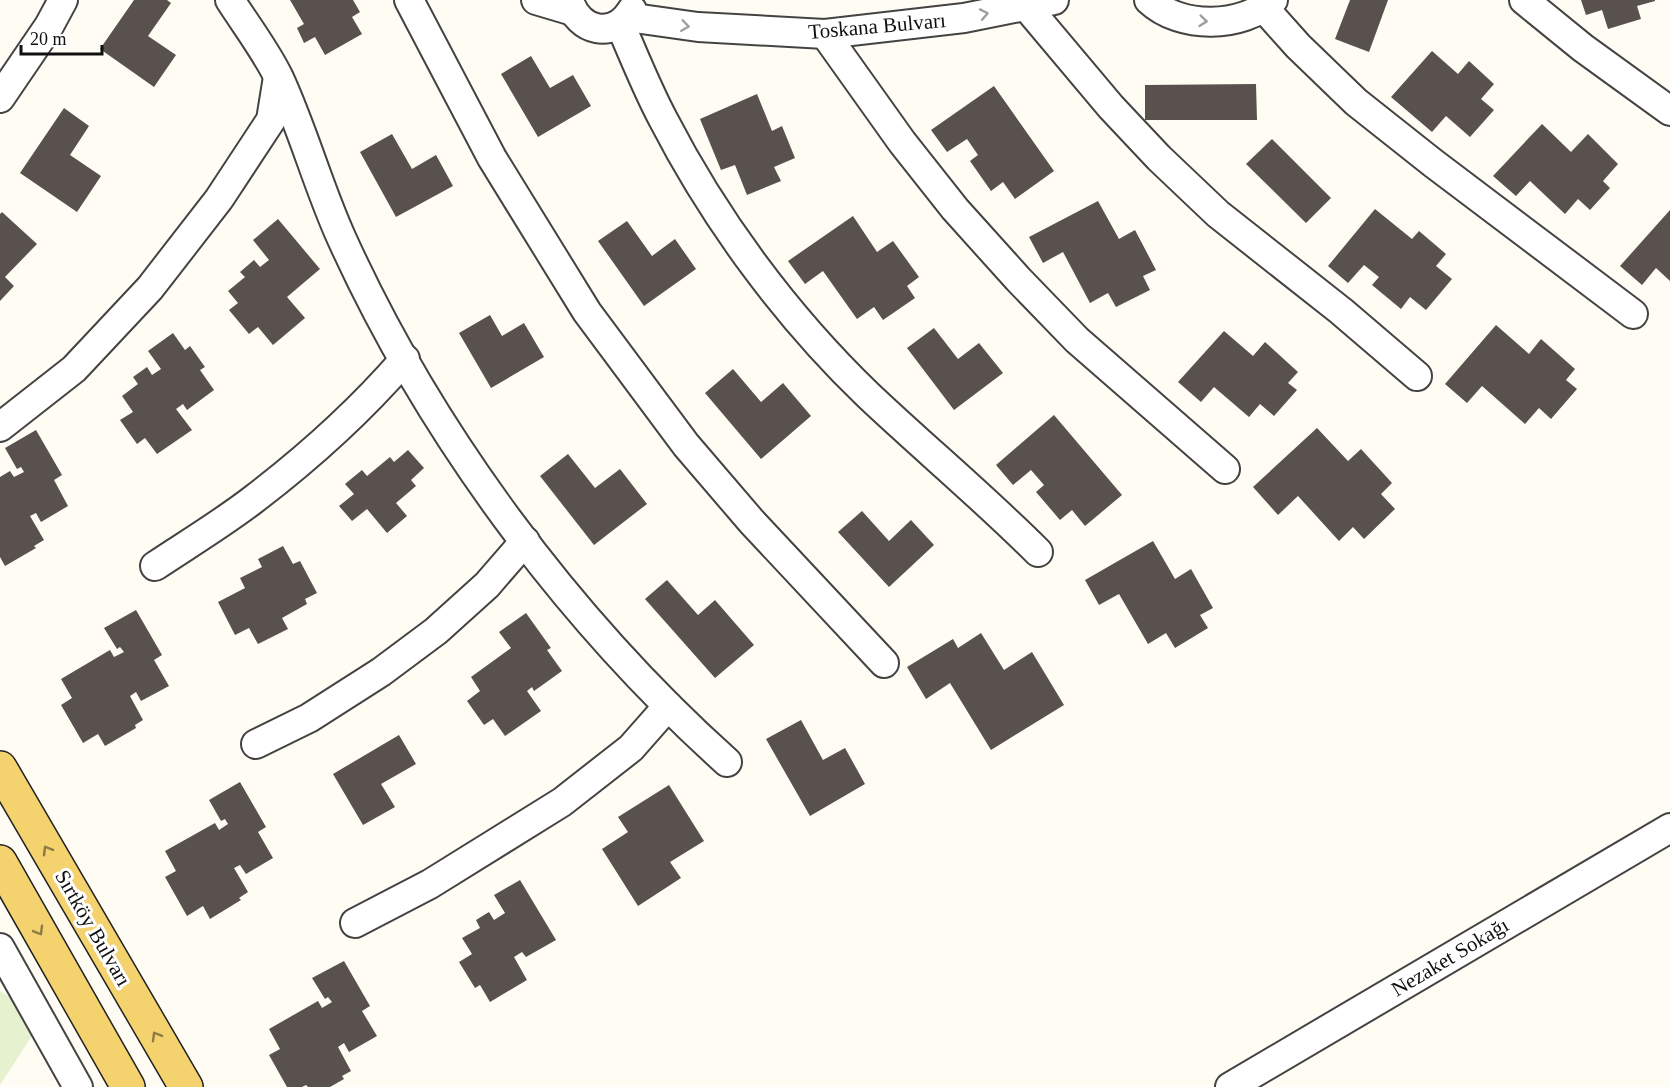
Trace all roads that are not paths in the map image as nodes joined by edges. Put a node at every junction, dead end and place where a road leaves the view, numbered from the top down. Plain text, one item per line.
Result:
1 (63, 0) edge
2 (230, 0) edge
3 (409, 0) edge
4 (536, 0) edge
5 (1054, 0) edge
6 (1149, 0) edge
7 (1524, 0) edge
8 (1269, 4) edge
9 (571, 6) edge
10 (1026, 6) junction
11 (627, 14) edge
12 (825, 34) junction
13 (278, 77) junction
14 (0, 98) edge
15 (1670, 111) edge
16 (1633, 314) dead end
17 (405, 359) junction
18 (1417, 376) dead end
19 (0, 427) edge
20 (1225, 469) dead end
21 (525, 541) junction
22 (1038, 552) dead end
23 (155, 566) dead end
24 (884, 663) dead end
25 (668, 706) junction
26 (256, 744) dead end
27 (727, 762) dead end
28 (0, 768) edge
29 (1670, 828) edge
30 (0, 862) edge
31 (355, 923) dead end
32 (0, 948) edge
33 (78, 1087) edge
34 (128, 1087) edge
35 (186, 1087) edge
36 (1230, 1087) edge

1 - 14 street
2 - 13 street
3 - 24 street
4 - 9 street, Toskana Bulvarı
5 - 10 street, Toskana Bulvarı
6 -> 8 street
7 - 15 street
8 - 16 street
9 - 11 street, Toskana Bulvarı
12 -> 10 street, Toskana Bulvarı
10 - 18 street
11 -> 12 street, Toskana Bulvarı
11 - 22 street
12 - 20 street
13 - 17 street
13 - 19 street
17 - 21 street
17 - 23 street
21 - 25 street
21 - 26 street
25 - 27 street
25 - 31 street
35 -> 28 main road, Sırtköy Bulvarı
29 - 36 street, Nezaket Sokağı
30 -> 34 main road
32 - 33 street

